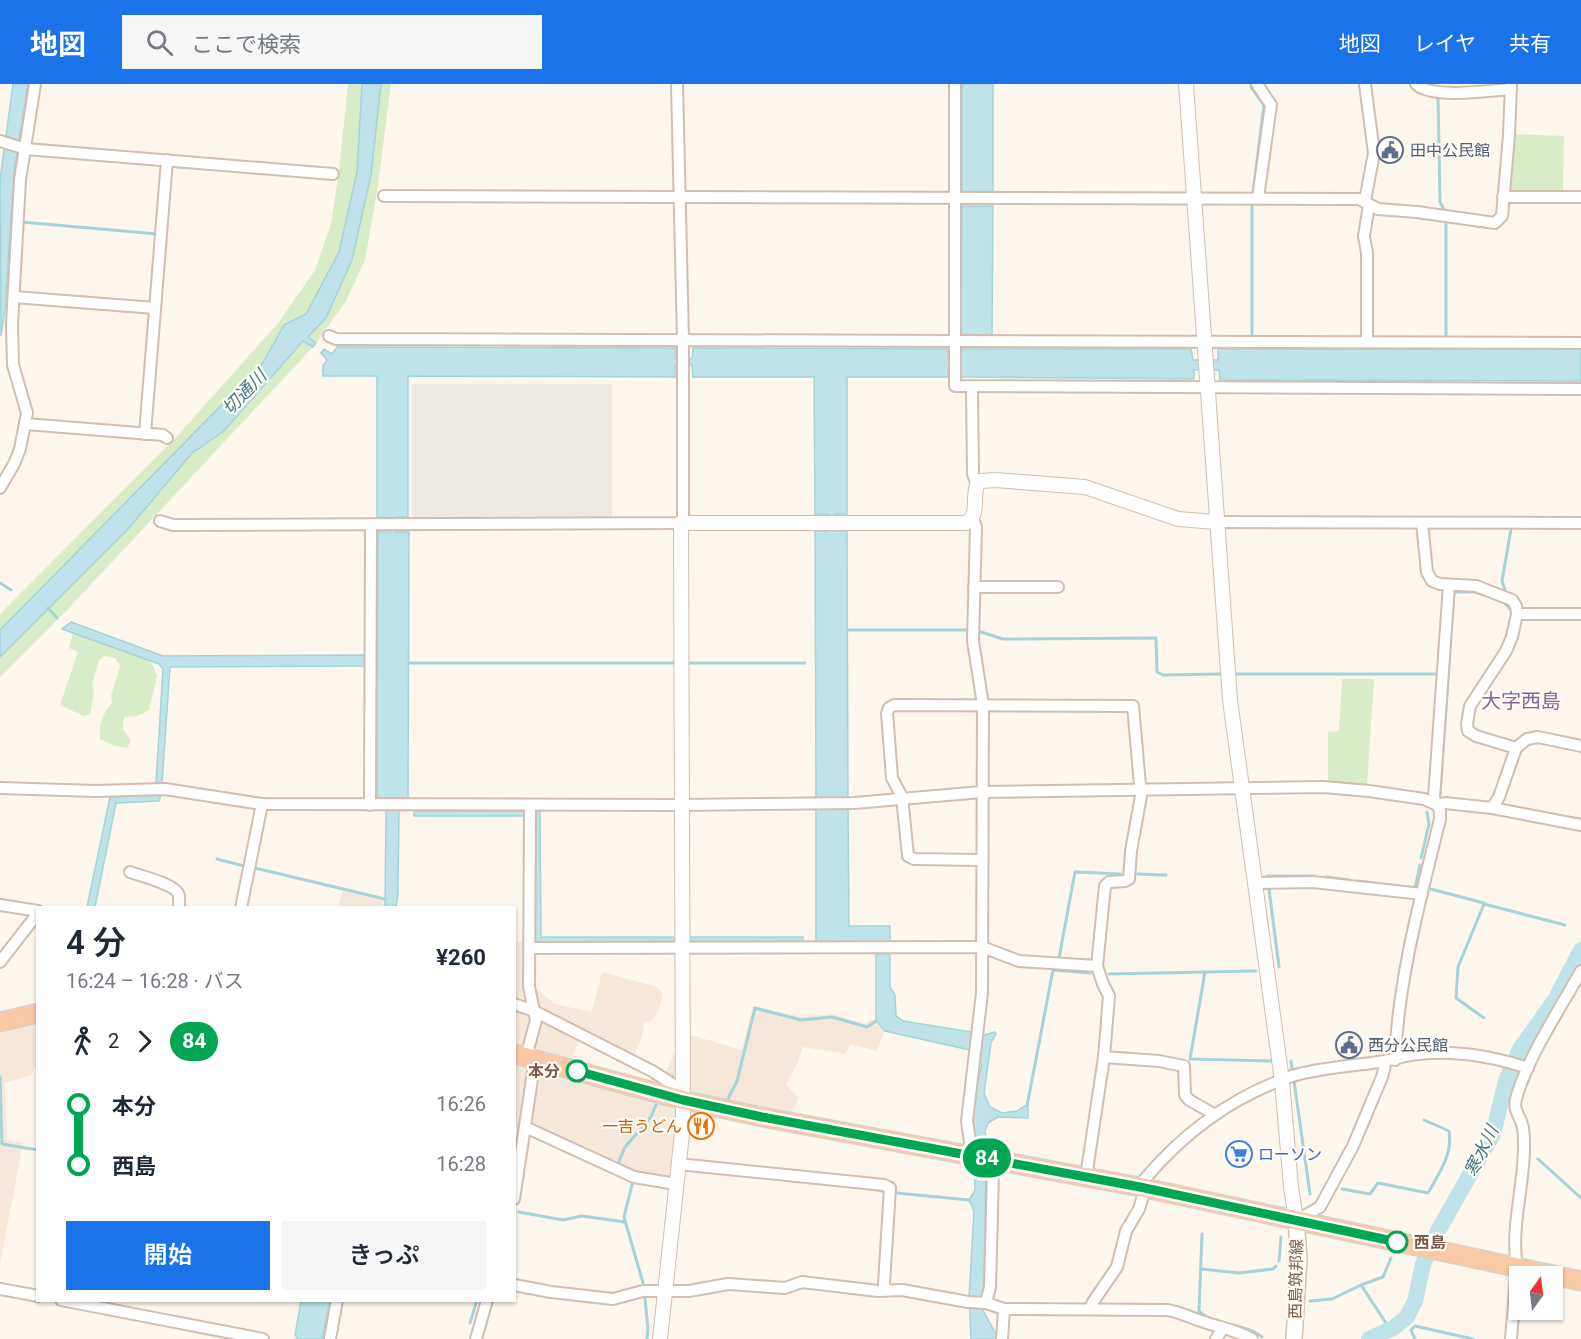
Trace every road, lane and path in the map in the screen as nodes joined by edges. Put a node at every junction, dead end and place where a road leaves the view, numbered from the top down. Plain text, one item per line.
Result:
1 (35, 84) edge
2 (677, 84) edge
3 (955, 84) edge
4 (1186, 84) edge
5 (1257, 84) edge
6 (1365, 84) edge
7 (1416, 84) edge
8 (1511, 87) edge
9 (1, 141) edge
10 (23, 148) junction
11 (166, 160) junction
12 (333, 174) dead end
13 (384, 196) dead end
14 (680, 197) junction
15 (1503, 197) junction
16 (1581, 197) edge
17 (955, 198) junction
18 (1193, 198) junction
19 (1258, 198) junction
20 (1367, 203) junction
21 (14, 297) junction
22 (155, 308) junction
23 (329, 336) dead end
24 (683, 340) junction
25 (955, 340) junction
26 (1203, 341) junction
27 (1367, 342) junction
28 (1581, 343) edge
29 (12, 356) junction
30 (0, 360) edge
31 (972, 387) junction
32 (1206, 387) junction
33 (1581, 389) edge
34 (26, 424) junction
35 (145, 434) junction
36 (167, 438) dead end
37 (977, 485) junction
38 (0, 488) edge
39 (973, 519) junction
40 (160, 521) dead end
41 (1216, 522) junction
42 (681, 523) junction
43 (1422, 523) junction
44 (1581, 523) edge
45 (371, 526) junction
46 (1449, 585) junction
47 (974, 587) junction
48 (1058, 587) dead end
49 (1517, 614) junction
50 (1581, 614) edge
51 (983, 705) junction
52 (1581, 746) edge
53 (1516, 748) junction
54 (0, 788) edge
55 (1141, 788) junction
56 (1242, 788) junction
57 (982, 792) junction
58 (902, 797) junction
59 (262, 804) junction
60 (370, 804) junction
61 (530, 805) junction
62 (681, 805) junction
63 (1437, 805) junction
64 (1492, 808) junction
65 (1581, 825) edge
66 (982, 860) junction
67 (129, 872) dead end
68 (1255, 883) junction
69 (1422, 894) junction
70 (0, 905) edge
71 (179, 906) edge
72 (241, 906) edge
73 (36, 912) edge
74 (36, 915) edge
75 (982, 947) junction
76 (530, 948) junction
77 (681, 948) junction
78 (0, 963) edge
79 (1097, 966) junction
80 (1581, 971) edge
81 (516, 1005) edge
82 (534, 1011) junction
83 (36, 1013) edge
84 (0, 1022) edge
85 (525, 1057) edge
86 (1104, 1057) junction
87 (1390, 1060) junction
88 (1525, 1067) junction
89 (1282, 1081) junction
90 (683, 1100) junction
91 (1214, 1114) junction
92 (525, 1127) junction
93 (981, 1157) junction
94 (678, 1164) junction
95 (1086, 1177) junction
96 (676, 1184) junction
97 (516, 1186) edge
98 (1140, 1187) junction
99 (1296, 1220) junction
100 (1512, 1266) edge
101 (1517, 1266) edge
102 (1563, 1277) edge
103 (1581, 1281) edge
104 (516, 1285) edge
105 (0, 1289) edge
106 (885, 1290) junction
107 (665, 1291) junction
108 (36, 1296) edge
109 (71, 1302) edge
110 (337, 1302) edge
111 (486, 1302) edge
112 (984, 1303) junction
113 (1004, 1309) junction
114 (1090, 1309) junction
115 (1513, 1320) edge
116 (1223, 1328) junction
117 (263, 1339) edge
118 (330, 1339) edge
119 (476, 1339) edge
120 (660, 1339) edge
121 (1002, 1339) edge
122 (1216, 1339) edge
123 (1252, 1339) edge
124 (1294, 1339) edge
125 (1511, 1339) edge

1 - 10 street
2 - 14 street
3 - 17 street
4 - 18 street
5 - 19 street
6 - 20 street
7 - 8 street
8 - 15 street
9 - 10 street
10 - 11 street
10 - 21 street
11 - 12 street
11 - 22 street
13 - 14 street
14 - 17 street
14 - 24 street
15 - 16 street
15 - 20 street
17 - 18 street
17 - 25 street
18 - 19 street
18 - 26 street
19 - 20 street
20 - 27 street
21 - 22 street
21 - 29 street
22 - 35 street
23 - 24 street
24 - 25 street
24 - 42 street
25 - 26 street
25 - 31 street
26 - 27 street
26 - 32 street
27 - 28 street
29 - 30 street
29 - 34 street
31 - 32 street
31 - 37 street
32 - 33 street
32 - 41 street
34 - 35 street
34 - 38 street
35 - 36 street
37 - 39 street
37 - 41 street
39 - 42 street
39 - 47 street
40 - 45 street
41 - 43 street
41 - 56 street
42 - 45 street
42 - 62 street
43 - 44 street
43 - 46 street
45 - 60 street
46 - 49 street
46 - 63 street
47 - 48 street
47 - 51 street
49 - 50 street
49 - 53 street
51 - 55 street
51 - 57 street
51 - 58 street
52 - 53 street
53 - 64 street
54 - 59 street
55 - 56 street
55 - 57 street
55 - 79 street
56 - 63 street
56 - 68 street
57 - 58 street
57 - 66 street
58 - 62 street
58 - 66 street
59 - 60 street
59 - 72 street
60 - 61 street
61 - 62 street
61 - 76 street
62 - 77 street
63 - 64 street
63 - 69 street
64 - 65 street
66 - 75 street
67 - 71 street
68 - 69 street
68 - 89 street
69 - 87 street
70 - 73 street
74 - 78 street
75 - 77 street
75 - 79 street
75 - 93 street
76 - 77 street
76 - 82 street
77 - 90 street
79 - 86 street
80 - 88 street
81 - 82 street
82 - 85 street
82 - 90 street
83 - 84 highway
85 - 90 highway
85 - 92 street
86 - 91 street
86 - 95 street
87 - 88 street
87 - 89 street
87 - 99 street
88 - 101 street
89 - 91 street
89 - 99 street
90 - 93 highway
90 - 94 street
91 - 98 street
92 - 96 street
92 - 97 street
93 - 95 highway
93 - 112 street
94 - 96 street
94 - 106 street
95 - 98 highway
96 - 107 street
98 - 99 highway
98 - 114 street
99 - 100 highway
99 - 124 main road, 西島筑邦線
102 - 103 highway
104 - 107 street
105 - 108 street
106 - 107 street
106 - 112 street
107 - 120 street
109 - 117 street
110 - 118 street
111 - 119 street
112 - 113 street
113 - 114 street
113 - 121 street
114 - 116 street
115 - 125 street
116 - 122 street
116 - 123 street

